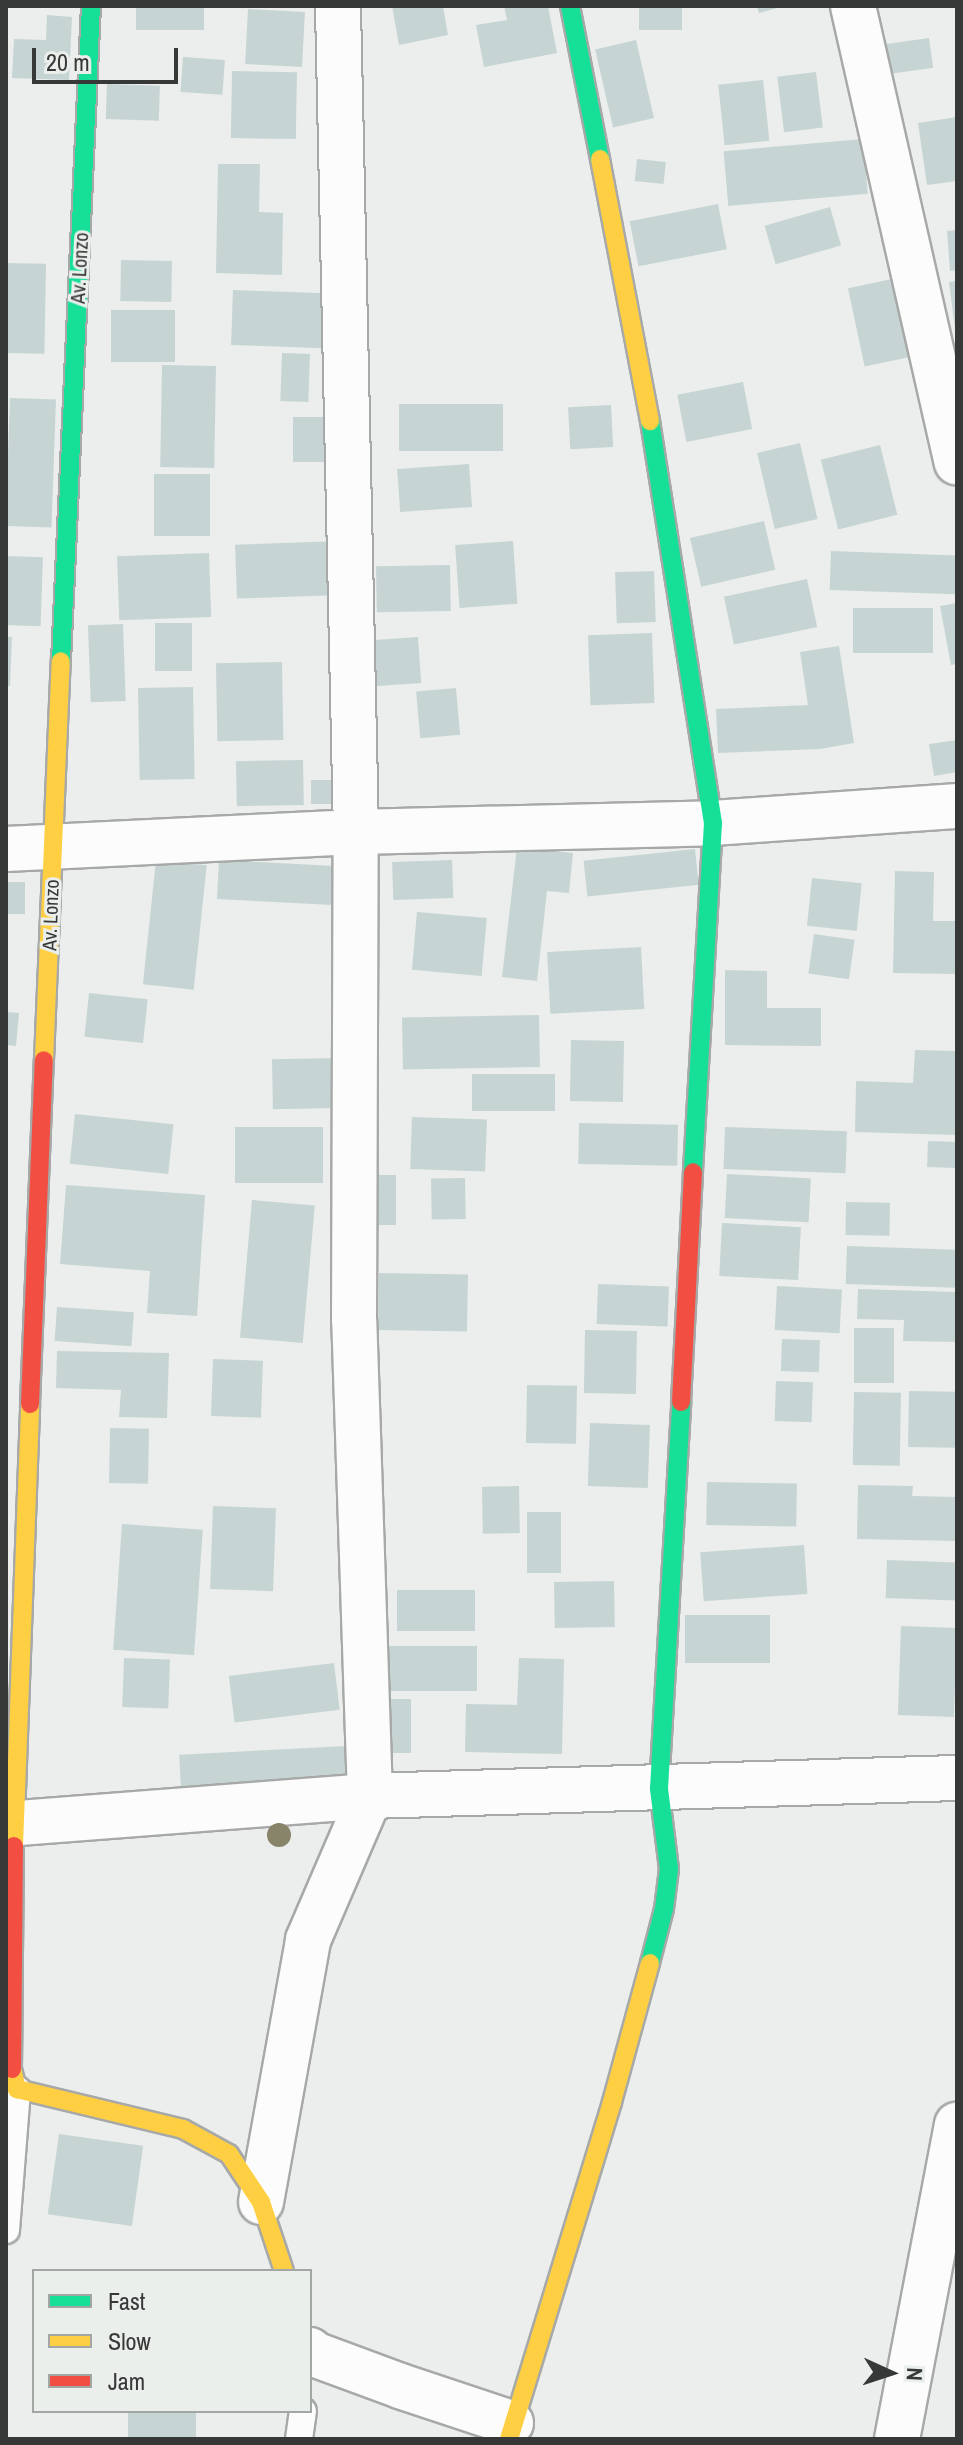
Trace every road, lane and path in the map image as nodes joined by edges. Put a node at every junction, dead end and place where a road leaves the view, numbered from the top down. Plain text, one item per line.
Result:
1 (91, 6) edge
2 (338, 6) edge
3 (570, 6) edge
4 (853, 6) edge
5 (957, 462) edge
6 (957, 806) edge
7 (713, 823) junction
8 (356, 832) junction
9 (52, 847) junction
10 (6, 849) edge
11 (957, 1778) edge
12 (659, 1789) junction
13 (370, 1796) junction
14 (10, 1824) edge
15 (17, 2089) junction
16 (957, 2125) edge
17 (261, 2202) junction
18 (6, 2230) edge
19 (283, 2269) edge
20 (312, 2356) edge
21 (303, 2413) edge
22 (510, 2431) edge
23 (299, 2439) edge
24 (897, 2439) edge

1 - 9 street, Av. Lonzo
2 - 8 street
3 - 7 street
4 - 5 street
6 - 7 street
7 - 8 street
7 - 12 street
8 - 9 street
8 - 13 street
9 - 10 street
9 - 14 street, Av. Lonzo
11 - 12 street
12 - 13 street
12 - 22 street
13 - 14 street
13 - 17 street
14 - 15 street, Av. Lonzo
15 - 17 street
15 - 18 lane
16 - 24 street
17 - 19 street
20 - 22 street
21 - 23 lane

